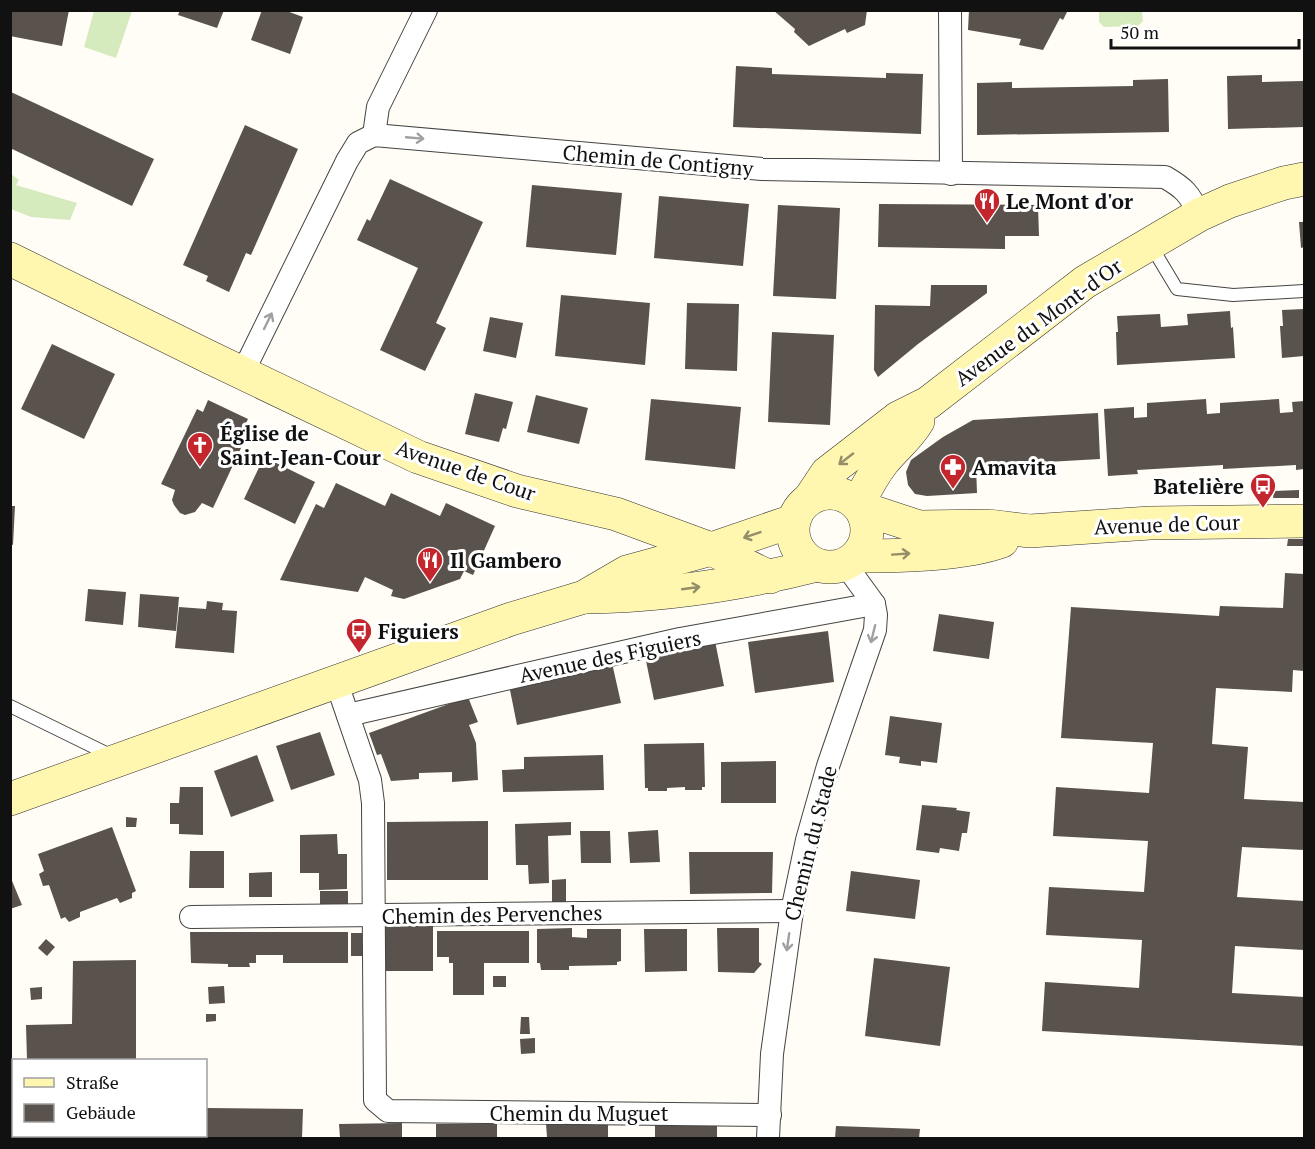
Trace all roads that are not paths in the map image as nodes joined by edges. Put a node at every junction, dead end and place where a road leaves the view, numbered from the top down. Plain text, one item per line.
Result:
1 (426, 10) edge
2 (950, 10) edge
3 (374, 135) junction
4 (951, 174) junction
5 (1305, 179) edge
6 (1199, 214) junction
7 (1150, 243) junction
8 (10, 259) edge
9 (1305, 291) edge
10 (242, 374) junction
11 (928, 404) junction
12 (859, 506) junction
13 (802, 509) junction
14 (1305, 521) edge
15 (1030, 531) junction
16 (711, 549) junction
17 (840, 562) junction
18 (770, 577) junction
19 (584, 597) junction
20 (874, 604) junction
21 (336, 681) junction
22 (14, 711) edge
23 (348, 715) junction
24 (118, 759) junction
25 (10, 799) edge
26 (792, 911) junction
27 (372, 915) junction
28 (191, 917) dead end
29 (770, 1114) junction
30 (768, 1138) edge

1 - 3 street
2 - 4 street
3 -> 4 street, Chemin de Contigny
10 -> 3 street
4 - 6 street, Chemin de Contigny
5 - 6 street, Avenue du Mont-d'Or
6 - 7 street, Avenue du Mont-d'Or
7 - 9 lane
7 - 11 street, Avenue du Mont-d'Or
8 - 10 street, Avenue de Cour
10 - 16 street, Avenue de Cour
11 - 12 street, Avenue du Mont-d'Or
11 -> 13 street, Avenue du Mont-d'Or
12 - 13 street
12 - 15 street, Avenue de Cour
12 - 17 street
13 -> 16 street
13 - 17 street
14 - 15 street, Avenue de Cour
17 -> 15 street, Avenue de Cour
16 - 18 street, Avenue de Cour
16 - 19 street
17 - 18 street
17 - 20 street
19 -> 18 street
19 - 21 street
20 - 23 street, Avenue des Figuiers
20 -> 26 street, Chemin du Stade
21 - 23 street
21 - 24 street
22 - 24 lane
23 - 27 street
24 - 25 street
26 - 27 street, Chemin des Pervenches
26 -> 29 street, Chemin du Stade
27 - 28 street, Chemin des Pervenches
27 - 29 street, Chemin du Muguet
29 - 30 street, Chemin du Stade

